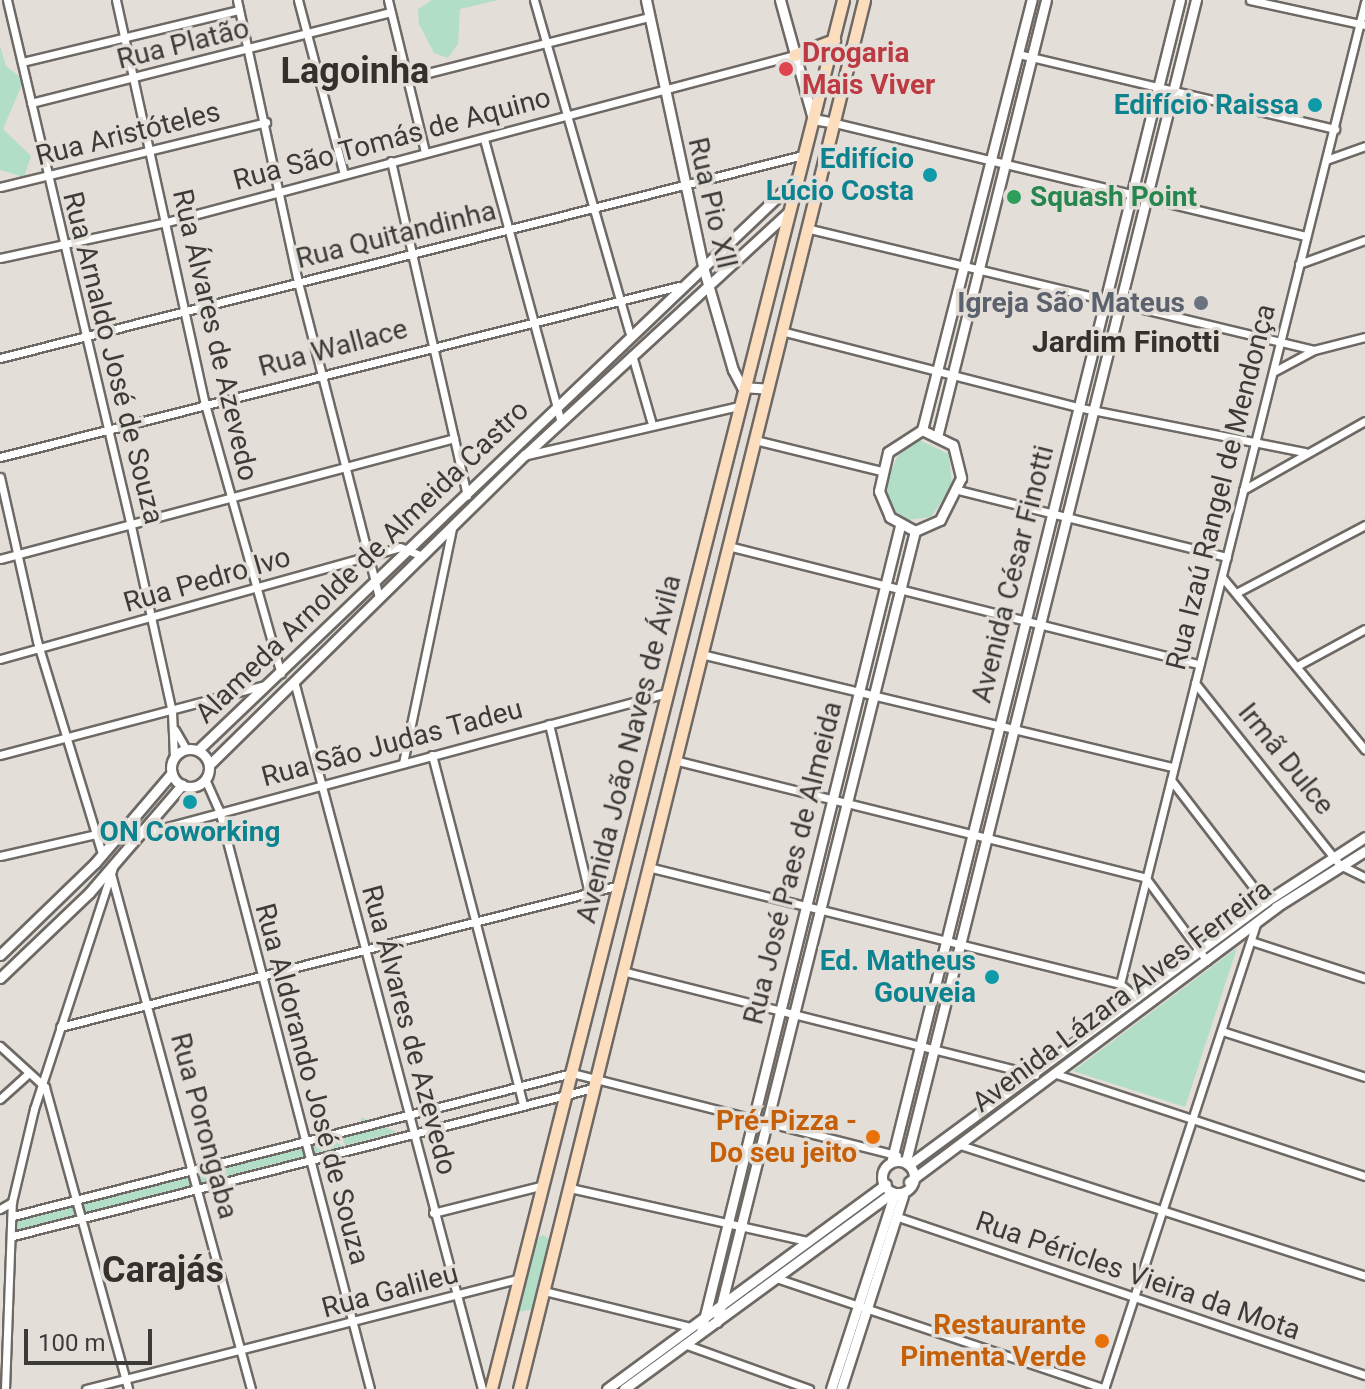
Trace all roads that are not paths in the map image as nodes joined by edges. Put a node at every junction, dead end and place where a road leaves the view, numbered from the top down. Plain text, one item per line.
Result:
1 (7, 0) edge
2 (116, 0) edge
3 (237, 0) edge
4 (298, 0) edge
5 (388, 0) edge
6 (534, 0) edge
7 (646, 0) edge
8 (780, 0) edge
9 (843, 0) edge
10 (864, 0) edge
11 (1032, 0) edge
12 (1046, 0) edge
13 (1180, 0) edge
14 (1196, 0) edge
15 (1250, 0) edge
16 (1365, 2) edge
17 (239, 10) junction
18 (391, 12) junction
19 (649, 17) junction
20 (1362, 25) edge
21 (307, 34) junction
22 (126, 39) junction
23 (834, 40) junction
24 (545, 41) junction
25 (249, 52) junction
26 (1018, 54) junction
27 (794, 55) junction
28 (1031, 58) junction
29 (22, 62) junction
30 (408, 78) junction
31 (134, 80) junction
32 (665, 89) junction
33 (1157, 89) junction
34 (1172, 92) junction
35 (31, 103) junction
36 (569, 115) junction
37 (813, 119) junction
38 (266, 122) junction
39 (835, 123) junction
40 (1335, 129) junction
41 (484, 139) junction
42 (1365, 146) edge
43 (150, 151) junction
44 (425, 152) junction
45 (803, 155) junction
46 (991, 157) junction
47 (1326, 160) junction
48 (391, 161) junction
49 (1005, 163) junction
50 (344, 174) junction
51 (47, 178) junction
52 (797, 178) junction
53 (684, 184) junction
54 (0, 187) edge
55 (278, 193) junction
56 (1128, 194) junction
57 (1145, 198) junction
58 (595, 207) junction
59 (788, 212) junction
60 (167, 222) junction
61 (506, 229) junction
62 (810, 229) junction
63 (1306, 236) junction
64 (1365, 240) edge
65 (64, 244) junction
66 (410, 253) junction
67 (0, 258) edge
68 (1299, 264) junction
69 (703, 267) junction
70 (964, 267) junction
71 (976, 269) junction
72 (298, 282) junction
73 (707, 284) junction
74 (679, 286) junction
75 (1103, 299) junction
76 (621, 300) junction
77 (1120, 303) junction
78 (185, 311) junction
79 (532, 324) junction
80 (629, 332) junction
81 (785, 332) junction
82 (1365, 337) edge
83 (85, 338) junction
84 (1283, 340) junction
85 (432, 345) junction
86 (1314, 350) junction
87 (632, 355) junction
88 (0, 358) edge
89 (938, 371) junction
90 (1275, 371) junction
91 (320, 373) junction
92 (951, 375) junction
93 (742, 387) junction
94 (768, 389) junction
95 (205, 404) junction
96 (556, 404) junction
97 (739, 406) junction
98 (1077, 407) junction
99 (1092, 411) junction
100 (651, 421) junction
101 (1365, 421) edge
102 (561, 422) junction
103 (922, 430) junction
104 (108, 432) junction
105 (938, 433) junction
106 (454, 438) junction
107 (755, 440) junction
108 (1255, 445) junction
109 (1305, 452) junction
110 (525, 455) junction
111 (0, 457) edge
112 (342, 466) junction
113 (881, 471) junction
114 (0, 477) edge
115 (958, 490) junction
116 (1243, 490) junction
117 (467, 495) junction
118 (230, 496) junction
119 (1051, 514) junction
120 (1068, 518) junction
121 (1365, 525) edge
122 (131, 526) junction
123 (452, 526) junction
124 (900, 526) junction
125 (915, 531) junction
126 (412, 546) junction
127 (728, 546) junction
128 (17, 555) junction
129 (422, 556) junction
130 (364, 557) junction
131 (1227, 557) junction
132 (0, 559) edge
133 (1222, 577) junction
134 (372, 584) junction
135 (885, 585) junction
136 (898, 588) junction
137 (255, 589) junction
138 (1238, 592) junction
139 (379, 598) junction
140 (151, 619) junction
141 (1024, 620) junction
142 (1040, 625) junction
143 (1365, 629) edge
144 (43, 649) junction
145 (701, 654) junction
146 (0, 659) edge
147 (1199, 664) junction
148 (1297, 666) junction
149 (279, 679) junction
150 (294, 681) junction
151 (1195, 683) junction
152 (859, 692) junction
153 (667, 693) junction
154 (872, 695) junction
155 (172, 712) junction
156 (549, 724) junction
157 (998, 726) junction
158 (174, 728) junction
159 (1016, 730) junction
160 (1365, 733) edge
161 (70, 737) junction
162 (1356, 738) junction
163 (186, 749) junction
164 (198, 750) junction
165 (1365, 750) edge
166 (0, 755) edge
167 (432, 755) junction
168 (174, 758) junction
169 (674, 760) junction
170 (403, 763) junction
171 (209, 765) junction
172 (1173, 767) junction
173 (172, 773) junction
174 (1171, 779) junction
175 (201, 782) junction
176 (182, 785) junction
177 (321, 785) junction
178 (833, 798) junction
179 (845, 800) junction
180 (219, 810) junction
181 (974, 833) junction
182 (96, 834) junction
183 (130, 837) junction
184 (990, 837) junction
185 (1365, 837) edge
186 (1365, 851) edge
187 (102, 854) junction
188 (0, 856) edge
189 (1334, 856) junction
190 (1340, 865) junction
191 (648, 867) junction
192 (113, 869) junction
193 (1145, 877) junction
194 (1365, 877) edge
195 (620, 885) junction
196 (589, 893) junction
197 (1265, 902) junction
198 (805, 904) junction
199 (818, 907) junction
200 (478, 920) junction
201 (1256, 924) junction
202 (946, 939) junction
203 (1251, 941) junction
204 (962, 942) junction
205 (365, 950) junction
206 (0, 955) edge
207 (1204, 956) junction
208 (622, 971) junction
209 (261, 977) junction
210 (0, 978) edge
211 (1365, 978) edge
212 (1120, 984) junction
213 (1137, 998) junction
214 (150, 1005) junction
215 (779, 1011) junction
216 (792, 1014) junction
217 (60, 1027) junction
218 (1105, 1030) junction
219 (1222, 1031) junction
220 (0, 1046) edge
221 (923, 1046) junction
222 (937, 1050) junction
223 (572, 1073) junction
224 (1056, 1074) junction
225 (27, 1075) junction
226 (1036, 1075) junction
227 (1365, 1077) edge
228 (594, 1083) junction
229 (519, 1085) junction
230 (45, 1087) junction
231 (567, 1093) junction
232 (0, 1099) edge
233 (523, 1104) junction
234 (409, 1115) junction
235 (752, 1116) junction
236 (765, 1119) junction
237 (1192, 1120) junction
238 (355, 1130) junction
239 (413, 1131) junction
240 (304, 1143) junction
241 (960, 1145) junction
242 (359, 1147) junction
243 (900, 1158) junction
244 (309, 1159) junction
245 (192, 1172) junction
246 (1365, 1176) edge
247 (909, 1182) junction
248 (886, 1184) junction
249 (544, 1185) junction
250 (196, 1188) junction
251 (570, 1188) junction
252 (895, 1196) junction
253 (80, 1200) junction
254 (12, 1202) junction
255 (0, 1209) edge
256 (1164, 1209) junction
257 (433, 1213) junction
258 (13, 1216) junction
259 (85, 1217) junction
260 (898, 1217) junction
261 (725, 1224) junction
262 (738, 1227) junction
263 (13, 1236) junction
264 (808, 1241) junction
265 (1365, 1276) edge
266 (517, 1279) junction
267 (779, 1279) junction
268 (544, 1291) junction
269 (457, 1295) junction
270 (1135, 1298) junction
271 (718, 1307) junction
272 (863, 1308) junction
273 (8, 1312) junction
274 (0, 1319) edge
275 (701, 1320) junction
276 (717, 1322) junction
277 (352, 1324) junction
278 (691, 1327) junction
279 (701, 1332) junction
280 (684, 1344) junction
281 (241, 1352) junction
282 (1365, 1375) edge
283 (127, 1385) edge
284 (5, 1389) edge
285 (86, 1389) edge
286 (251, 1389) edge
287 (370, 1389) edge
288 (482, 1389) edge
289 (491, 1389) edge
290 (519, 1389) edge
291 (607, 1389) edge
292 (624, 1389) edge
293 (809, 1389) edge
294 (831, 1389) edge
295 (841, 1389) edge
296 (1105, 1389) edge

1 - 29 street, Rua Arnaldo José de Souza
2 - 22 street, Rua Álvares de Azevedo
3 - 17 street
4 - 21 street
5 - 18 street
6 - 24 street
7 - 19 main road, Rua Pio Xll
8 - 27 main road
9 - 23 main road, Avenida João Naves de Ávila
10 - 39 main road, Avenida João Naves de Ávila
11 - 26 main road
12 - 28 main road
13 - 33 main road, Avenida César Finotti
14 - 34 main road, Avenida César Finotti
15 - 20 street
16 - 20 street, Rua Izaú Rangel de Mendonça
17 - 22 street
17 - 25 street
18 - 21 street, Rua Platão
18 - 30 street
19 - 24 street
19 - 32 main road, Rua Pio Xll
20 - 40 street, Rua Izaú Rangel de Mendonça
21 - 25 street, Rua Platão
21 - 50 street
22 - 29 street
22 - 31 street, Rua Álvares de Azevedo
23 - 27 main road
23 - 37 main road, Avenida João Naves de Ávila
24 - 30 street
24 - 36 street
25 - 31 street, Rua Platão
25 - 38 street
26 - 28 street
26 - 46 main road
27 - 32 street, Rua São Tomás de Aquino
27 - 37 main road
28 - 33 street
28 - 49 main road
29 - 35 street, Rua Arnaldo José de Souza
30 - 44 street
31 - 35 street, Rua Platão
31 - 43 street, Rua Álvares de Azevedo
32 - 36 street, Rua São Tomás de Aquino
32 - 53 main road, Rua Pio Xll
33 - 34 street
33 - 56 main road, Avenida César Finotti
34 - 40 street
34 - 57 main road, Avenida César Finotti
35 - 51 street, Rua Arnaldo José de Souza
36 - 41 street, Rua São Tomás de Aquino
36 - 58 street
37 - 39 main road
37 - 45 main road, Avenida João Naves de Ávila
38 - 43 street, Rua Aristóteles
38 - 55 street
39 - 46 street
39 - 62 main road, Avenida João Naves de Ávila
40 - 47 street, Rua Izaú Rangel de Mendonça
41 - 44 street, Rua São Tomás de Aquino
41 - 61 street
42 - 47 street
43 - 51 street, Rua Aristóteles
43 - 60 street, Rua Álvares de Azevedo
44 - 48 street, Rua São Tomás de Aquino
45 - 52 main road, Avenida João Naves de Ávila
45 - 53 street, Rua Quitandinha
46 - 49 street
46 - 70 main road
47 - 63 street, Rua Izaú Rangel de Mendonça
48 - 50 street, Rua São Tomás de Aquino
48 - 66 street
49 - 56 street
49 - 71 main road
50 - 55 street, Rua São Tomás de Aquino
51 - 54 street, Rua Aristóteles
51 - 65 street, Rua Arnaldo José de Souza
52 - 59 main road, Avenida João Naves de Ávila
52 - 69 main road, Alameda Arnolde de Almeida Castro
53 - 58 street, Rua Quitandinha
53 - 69 main road, Rua Pio Xll
55 - 60 street, Rua São Tomás de Aquino
55 - 72 street
56 - 57 street
56 - 75 main road, Avenida César Finotti
57 - 63 street
57 - 77 main road, Avenida César Finotti
58 - 61 street, Rua Quitandinha
58 - 76 street
59 - 73 main road, Alameda Arnolde de Almeida Castro
59 - 93 main road, Avenida João Naves de Ávila
60 - 65 street, Rua São Tomás de Aquino
60 - 78 street, Rua Álvares de Azevedo
61 - 66 street, Rua Quitandinha
61 - 79 street
62 - 70 street
62 - 81 main road, Avenida João Naves de Ávila
63 - 68 street, Rua Izaú Rangel de Mendonça
64 - 68 street
65 - 67 street, Rua São Tomás de Aquino
65 - 83 street, Rua Arnaldo José de Souza
66 - 72 street, Rua Quitandinha
66 - 85 street
68 - 84 street, Rua Izaú Rangel de Mendonça
69 - 73 main road, Rua Pio Xll
69 - 74 main road, Alameda Arnolde de Almeida Castro
70 - 71 street
70 - 89 main road
71 - 75 street
71 - 92 main road
72 - 78 street, Rua Quitandinha
72 - 91 street
73 - 87 main road, Alameda Arnolde de Almeida Castro
73 - 93 main road, Rua Pio Xll
74 - 76 street, Rua Wallace
74 - 80 main road, Alameda Arnolde de Almeida Castro
75 - 77 street
75 - 98 main road, Avenida César Finotti
76 - 79 street, Rua Wallace
76 - 80 street
77 - 84 street
77 - 99 main road, Avenida César Finotti
78 - 83 street, Rua Quitandinha
78 - 95 street, Rua Álvares de Azevedo
79 - 85 street, Rua Wallace
79 - 96 street
80 - 96 main road, Alameda Arnolde de Almeida Castro
81 - 89 street
81 - 94 main road, Avenida João Naves de Ávila
82 - 86 street
83 - 88 street, Rua Quitandinha
83 - 104 street, Rua Arnaldo José de Souza
84 - 86 street
84 - 90 street, Rua Izaú Rangel de Mendonça
85 - 91 street, Rua Wallace
85 - 106 street
86 - 90 street
87 - 100 street
87 - 102 main road, Alameda Arnolde de Almeida Castro
89 - 92 street
89 - 103 main road
90 - 108 street, Rua Izaú Rangel de Mendonça
91 - 95 street, Rua Wallace
91 - 112 street
92 - 98 street
92 - 105 main road
93 - 94 main road
93 - 97 main road, Avenida João Naves de Ávila
94 - 107 main road, Avenida João Naves de Ávila
95 - 104 street, Rua Wallace
95 - 118 street, Rua Álvares de Azevedo
96 - 102 street, Alameda Arnolde de Almeida Castro
96 - 117 main road, Alameda Arnolde de Almeida Castro
97 - 100 street
97 - 153 main road, Avenida João Naves de Ávila
98 - 99 street
98 - 119 main road, Avenida César Finotti
99 - 108 street
99 - 120 main road, Avenida César Finotti
100 - 110 street
101 - 109 street
102 - 110 main road, Alameda Arnolde de Almeida Castro
103 - 105 main road
103 - 113 main road
104 - 111 street, Rua Wallace
104 - 122 street, Rua Arnaldo José de Souza
105 - 115 main road
106 - 112 street
106 - 117 street
107 - 113 street
107 - 127 main road, Avenida João Naves de Ávila
108 - 109 street
108 - 116 street, Rua Izaú Rangel de Mendonça
109 - 116 street
110 - 123 main road, Alameda Arnolde de Almeida Castro
112 - 118 street
112 - 130 street
113 - 124 main road
114 - 128 street
115 - 119 street
115 - 125 main road
116 - 131 street, Rua Izaú Rangel de Mendonça
117 - 126 main road, Alameda Arnolde de Almeida Castro
118 - 122 street
118 - 137 street, Rua Álvares de Azevedo
119 - 120 street
119 - 141 main road, Avenida César Finotti
120 - 131 street
120 - 142 main road, Avenida César Finotti
121 - 138 street
122 - 128 street
122 - 140 street, Rua Arnaldo José de Souza
123 - 129 main road, Alameda Arnolde de Almeida Castro
123 - 170 street
124 - 125 main road
124 - 135 main road, Rua José Paes de Almeida
125 - 136 main road, Rua José Paes de Almeida
126 - 129 street
126 - 130 street, Rua Pedro Ivo
126 - 134 main road, Alameda Arnolde de Almeida Castro
127 - 135 street
127 - 145 main road, Avenida João Naves de Ávila
128 - 132 street
128 - 144 street
129 - 139 main road, Alameda Arnolde de Almeida Castro
130 - 134 street
130 - 137 street, Rua Pedro Ivo
131 - 133 street, Rua Izaú Rangel de Mendonça
133 - 138 street
133 - 147 street, Rua Izaú Rangel de Mendonça
134 - 139 street
134 - 149 main road, Alameda Arnolde de Almeida Castro
135 - 136 street
135 - 152 main road, Rua José Paes de Almeida
136 - 141 street
136 - 154 main road, Rua José Paes de Almeida
137 - 140 street, Rua Pedro Ivo
137 - 149 street, Rua Álvares de Azevedo
138 - 148 street
139 - 150 main road, Alameda Arnolde de Almeida Castro
140 - 144 street, Rua Pedro Ivo
140 - 155 street, Rua Arnaldo José de Souza
141 - 142 street
141 - 157 main road, Avenida César Finotti
142 - 147 street
142 - 159 main road, Avenida César Finotti
143 - 148 street
144 - 146 street, Rua Pedro Ivo
144 - 161 street
145 - 152 street
145 - 169 main road, Avenida João Naves de Ávila
147 - 151 street, Rua Izaú Rangel de Mendonça
148 - 162 street
149 - 155 street
149 - 164 main road, Alameda Arnolde de Almeida Castro
150 - 171 main road, Alameda Arnolde de Almeida Castro
150 - 177 street, Rua Álvares de Azevedo
151 - 172 street, Rua Izaú Rangel de Mendonça
151 - 189 street, Irmã Dulce
152 - 154 street
152 - 178 main road, Rua José Paes de Almeida
153 - 156 street, Rua São Judas Tadeu
153 - 195 main road, Avenida João Naves de Ávila
154 - 157 street
154 - 179 main road, Rua José Paes de Almeida
155 - 158 street, Rua Arnaldo José de Souza
155 - 161 street
156 - 167 street, Rua São Judas Tadeu
156 - 196 street
157 - 159 street
157 - 181 main road, Avenida César Finotti
158 - 163 street, Rua Arnaldo José de Souza
158 - 168 street, Rua Arnaldo José de Souza
159 - 172 street
159 - 184 main road, Avenida César Finotti
160 - 162 street
161 - 166 street
161 - 182 street
162 - 165 street
163 - 164 main road
163 - 168 main road
164 - 171 main road
167 - 170 street, Rua São Judas Tadeu
167 - 200 street
168 - 173 main road
169 - 178 street
169 - 191 main road, Avenida João Naves de Ávila
170 - 177 street, Rua São Judas Tadeu
171 - 175 main road
172 - 174 street, Rua Izaú Rangel de Mendonça
173 - 176 main road
173 - 187 main road
174 - 193 street, Rua Izaú Rangel de Mendonça
174 - 197 street
175 - 176 main road
175 - 180 street, Rua Aldorando José de Souza
176 - 183 main road
177 - 180 street, Rua São Judas Tadeu
177 - 205 street, Rua Álvares de Azevedo
178 - 179 street
178 - 198 main road, Rua José Paes de Almeida
179 - 181 street
179 - 199 main road, Rua José Paes de Almeida
180 - 183 street, Rua São Judas Tadeu
180 - 209 street, Rua Aldorando José de Souza
181 - 184 street
181 - 202 main road, Avenida César Finotti
182 - 187 street
182 - 188 street
183 - 192 main road
184 - 193 street
184 - 204 main road, Avenida César Finotti
185 - 189 main road, Avenida Lázara Alves Ferreira
186 - 190 main road, Avenida Lázara Alves Ferreira
187 - 206 main road
189 - 190 street, Irmã Dulce
189 - 197 main road, Avenida Lázara Alves Ferreira
190 - 194 street
190 - 201 main road, Avenida Lázara Alves Ferreira
191 - 198 street
191 - 208 main road, Avenida João Naves de Ávila
192 - 210 main road
192 - 214 street, Rua Porongaba
192 - 217 street
193 - 207 street
193 - 212 street, Rua Izaú Rangel de Mendonça
195 - 196 street
195 - 223 main road, Avenida João Naves de Ávila
196 - 200 street
197 - 207 main road, Avenida Lázara Alves Ferreira
198 - 199 street
198 - 215 main road, Rua José Paes de Almeida
199 - 202 street
199 - 216 main road, Rua José Paes de Almeida
200 - 205 street
200 - 229 street
201 - 203 street
201 - 207 main road, Avenida Lázara Alves Ferreira
202 - 204 street
202 - 221 main road, Avenida César Finotti
203 - 211 street
203 - 219 street
204 - 212 street
204 - 222 main road, Avenida César Finotti
205 - 209 street
205 - 234 street, Rua Álvares de Azevedo
207 - 213 main road, Avenida Lázara Alves Ferreira
207 - 218 main road, Avenida Lázara Alves Ferreira
208 - 215 street
208 - 228 main road, Avenida João Naves de Ávila
209 - 214 street
209 - 240 street, Rua Aldorando José de Souza
212 - 213 street
213 - 218 main road, Avenida Lázara Alves Ferreira
214 - 217 street
214 - 245 street, Rua Porongaba
215 - 216 street
215 - 235 main road, Rua José Paes de Almeida
216 - 221 street
216 - 236 main road, Rua José Paes de Almeida
217 - 230 street
218 - 224 main road, Avenida Lázara Alves Ferreira
218 - 226 main road, Avenida Lázara Alves Ferreira
219 - 227 street
219 - 237 street
220 - 225 street
221 - 222 street
221 - 243 main road, Avenida César Finotti
222 - 226 street
222 - 243 main road, Avenida César Finotti
223 - 228 street
223 - 229 street
223 - 231 main road, Avenida João Naves de Ávila
224 - 237 street
224 - 241 main road, Avenida Lázara Alves Ferreira
225 - 230 street
225 - 232 street
226 - 243 main road, Avenida Lázara Alves Ferreira
228 - 231 street
228 - 235 street
228 - 251 main road, Avenida João Naves de Ávila
229 - 233 street
229 - 234 street
230 - 253 street
230 - 254 street
231 - 233 street
231 - 249 main road, Avenida João Naves de Ávila
233 - 239 street
234 - 238 street
234 - 239 street, Rua Álvares de Azevedo
235 - 236 street
235 - 261 main road, Rua José Paes de Almeida
236 - 243 street
236 - 262 main road, Rua José Paes de Almeida
237 - 246 street
237 - 256 street
238 - 240 street
238 - 242 street
239 - 242 street
239 - 257 street, Rua Álvares de Azevedo
240 - 244 street, Rua Aldorando José de Souza
240 - 245 street
241 - 247 main road, Avenida Lázara Alves Ferreira
241 - 256 street
242 - 244 street
243 - 247 main road
243 - 248 main road
244 - 250 street
244 - 277 street, Rua Aldorando José de Souza
245 - 250 street, Rua Porongaba
245 - 253 street
247 - 252 main road
248 - 252 main road
248 - 264 main road
249 - 257 street
249 - 266 main road, Avenida João Naves de Ávila
250 - 259 street
250 - 281 street, Rua Porongaba
251 - 261 street
251 - 268 main road, Avenida João Naves de Ávila
252 - 260 main road
252 - 267 main road
252 - 272 main road
253 - 258 street
253 - 259 street
254 - 255 street
254 - 258 street
256 - 265 street
256 - 270 street
257 - 269 street, Rua Álvares de Azevedo
258 - 263 street
259 - 263 street
259 - 283 street
260 - 270 street, Rua Péricles Vieira da Mota
260 - 272 main road
261 - 262 street
261 - 275 main road, Rua José Paes de Almeida
262 - 264 street
262 - 271 main road, Rua José Paes de Almeida
263 - 273 street
264 - 271 main road
266 - 269 street, Rua Galileu
266 - 289 main road, Avenida João Naves de Ávila
267 - 272 street
267 - 276 main road
268 - 278 street
268 - 290 main road, Avenida João Naves de Ávila
269 - 277 street, Rua Galileu
269 - 288 street, Rua Álvares de Azevedo
270 - 282 street, Rua Péricles Vieira da Mota
270 - 296 street
271 - 275 main road
271 - 276 main road, Rua José Paes de Almeida
272 - 294 main road
272 - 295 main road
272 - 296 street
273 - 274 street
273 - 284 street
275 - 278 main road
275 - 279 main road, Rua José Paes de Almeida
276 - 279 main road
277 - 281 street, Rua Galileu
277 - 287 street, Rua Aldorando José de Souza
278 - 291 main road
279 - 280 main road
280 - 292 main road
280 - 293 street
281 - 283 street, Rua Galileu
281 - 286 street, Rua Porongaba
283 - 285 street, Rua Galileu

